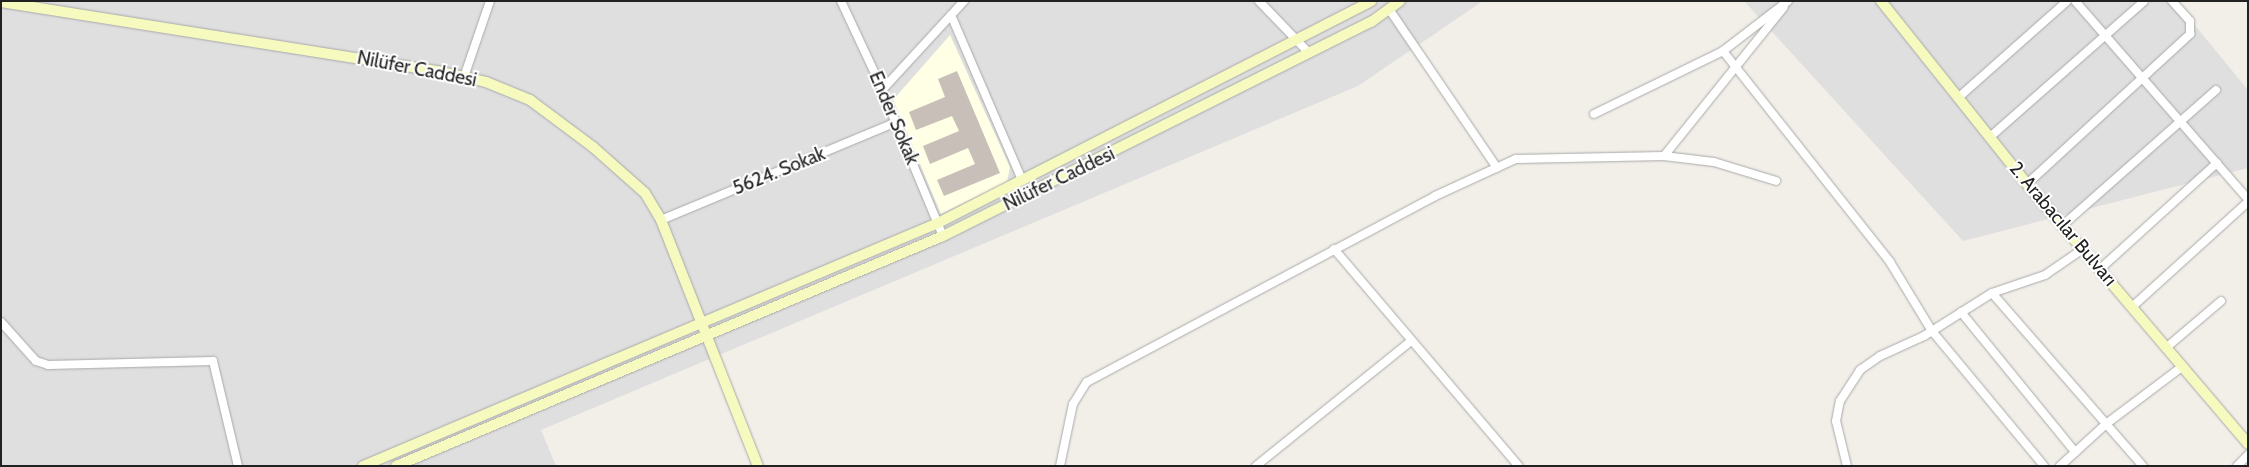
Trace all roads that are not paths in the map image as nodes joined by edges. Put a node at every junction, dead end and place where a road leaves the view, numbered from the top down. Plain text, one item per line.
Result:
1 (490, 1) edge
2 (841, 1) edge
3 (964, 1) edge
4 (1259, 1) edge
5 (1372, 1) edge
6 (1400, 1) edge
7 (1788, 1) edge
8 (2067, 1) edge
9 (2075, 1) edge
10 (2144, 1) edge
11 (2172, 1) edge
12 (1, 2) edge
13 (1883, 2) edge
14 (27, 4) edge
15 (1389, 9) junction
16 (951, 15) junction
17 (2105, 36) junction
18 (1296, 39) junction
19 (1723, 51) junction
20 (1309, 53) junction
21 (1736, 71) junction
22 (464, 77) junction
23 (2145, 79) junction
24 (883, 90) junction
25 (2216, 90) dead end
26 (1959, 97) junction
27 (1594, 114) dead end
28 (2179, 119) junction
29 (897, 122) junction
30 (1990, 137) junction
31 (1664, 156) junction
32 (2217, 163) junction
33 (1497, 168) junction
34 (1022, 180) junction
35 (1776, 181) dead end
36 (2028, 184) junction
37 (2248, 200) edge
38 (661, 220) junction
39 (938, 223) junction
40 (2063, 225) junction
41 (943, 236) junction
42 (1334, 249) junction
43 (2083, 249) junction
44 (2100, 269) junction
45 (1992, 293) junction
46 (2221, 302) dead end
47 (2132, 307) junction
48 (1961, 312) junction
49 (1, 322) edge
50 (702, 323) junction
51 (1932, 331) junction
52 (706, 335) junction
53 (1411, 341) junction
54 (2167, 347) junction
55 (2183, 366) junction
56 (2106, 424) junction
57 (2248, 444) edge
58 (2076, 452) junction
59 (2248, 455) edge
60 (238, 466) edge
61 (363, 466) edge
62 (396, 466) edge
63 (758, 466) edge
64 (1060, 466) edge
65 (1256, 466) edge
66 (1519, 466) edge
67 (1847, 466) edge
68 (2044, 466) edge
69 (2060, 466) edge
70 (2143, 466) edge
71 (2237, 466) edge

1 - 22 street
2 - 24 street, Ender Sokak
3 - 16 street
4 - 18 street
5 - 18 street
6 - 15 street, Nilüfer Caddesi
7 - 19 street
7 - 21 street
8 - 26 street
9 - 17 street
10 - 17 street
11 - 23 street
12 - 14 street, Nilüfer Caddesi
13 - 26 street, 2. Arabacılar Bulvarı
14 - 22 street, Nilüfer Caddesi
15 - 20 street, Nilüfer Caddesi
15 - 33 street
16 - 24 street
16 - 34 street
17 - 23 street
17 - 30 street
18 - 20 street
18 - 34 street
19 - 21 street
19 - 27 street
20 - 41 street, Nilüfer Caddesi
21 - 31 street
21 - 51 street
22 - 38 street, Nilüfer Caddesi
23 - 28 street
23 - 36 street
24 - 29 street, Ender Sokak
25 - 28 street
26 - 30 street, 2. Arabacılar Bulvarı
28 - 32 street
28 - 40 street
29 - 38 street, 5624. Sokak
29 - 39 street, Ender Sokak
30 - 36 street, 2. Arabacılar Bulvarı
31 - 33 street
31 - 35 street
32 - 37 street
32 - 44 street
33 - 42 street
34 - 39 street
36 - 40 street, 2. Arabacılar Bulvarı
37 - 47 street
38 - 50 street, Nilüfer Caddesi
39 - 41 street, Ender Sokak
39 - 50 street
40 - 43 street, 2. Arabacılar Bulvarı
41 - 52 street, Nilüfer Caddesi
42 - 53 street
42 - 64 street
43 - 44 street, 2. Arabacılar Bulvarı
43 - 45 street
44 - 47 street, 2. Arabacılar Bulvarı
45 - 48 street
45 - 56 street
46 - 54 street
47 - 54 street, 2. Arabacılar Bulvarı
48 - 51 street
48 - 58 street
49 - 60 street
50 - 52 street, Nilüfer Caddesi
50 - 61 street
51 - 67 street
51 - 68 street
52 - 62 street, Nilüfer Caddesi
52 - 63 street
53 - 65 street
53 - 66 street
54 - 55 street, 2. Arabacılar Bulvarı
55 - 56 street
55 - 57 street, 2. Arabacılar Bulvarı
56 - 58 street
56 - 70 street
58 - 69 street
59 - 71 street

